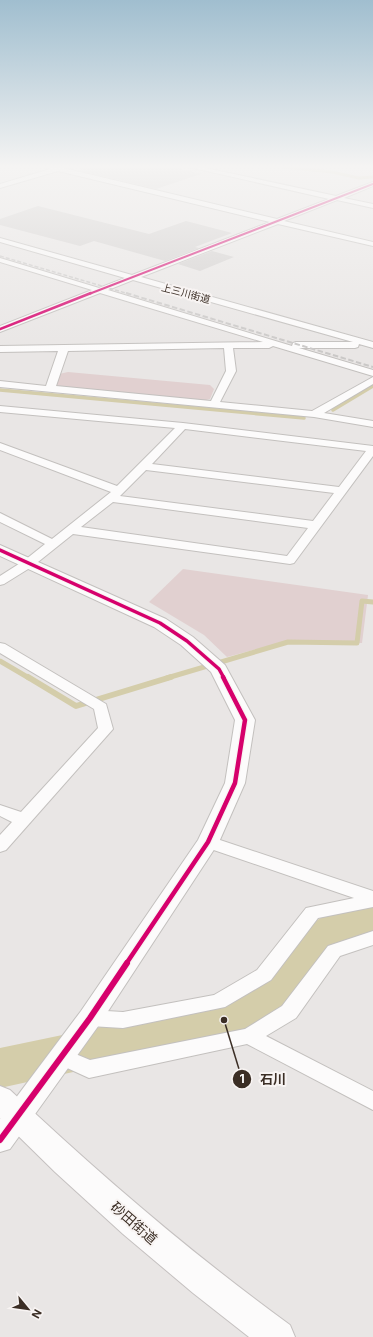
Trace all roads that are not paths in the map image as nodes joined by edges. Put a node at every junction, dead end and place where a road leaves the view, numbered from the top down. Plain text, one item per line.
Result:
1 (255, 229) edge
2 (311, 229) edge
3 (0, 240) edge
4 (373, 244) edge
5 (0, 260) edge
6 (131, 278) junction
7 (100, 290) junction
8 (0, 329) edge
9 (373, 344) edge
10 (282, 345) junction
11 (228, 346) junction
12 (64, 348) junction
13 (0, 349) edge
14 (373, 373) edge
15 (373, 380) edge
16 (0, 384) edge
17 (50, 389) junction
18 (214, 404) junction
19 (0, 409) edge
20 (314, 414) junction
21 (373, 424) edge
22 (183, 426) junction
23 (0, 446) edge
24 (373, 449) edge
25 (144, 466) junction
26 (342, 491) junction
27 (115, 495) junction
28 (0, 517) edge
29 (316, 525) junction
30 (73, 530) junction
31 (53, 544) junction
32 (0, 550) edge
33 (29, 563) junction
34 (0, 581) edge
35 (0, 647) edge
36 (0, 810) edge
37 (23, 820) junction
38 (208, 842) junction
39 (0, 846) edge
40 (373, 900) edge
41 (373, 938) edge
42 (90, 1018) junction
43 (249, 1036) junction
44 (61, 1056) junction
45 (373, 1101) edge
46 (6, 1118) edge
47 (278, 1337) edge

1 - 6 street
2 - 4 street
3 - 6 street, 上三川街道
5 - 7 street
6 - 7 street
6 - 9 street, 上三川街道
7 - 8 street
7 - 10 street
9 - 10 street
10 - 11 street
10 - 14 street
11 - 12 street
11 - 18 street
12 - 13 street
12 - 17 street
15 - 20 street
16 - 17 street
17 - 18 street
18 - 20 street
19 - 22 street
20 - 21 street
22 - 24 street
22 - 25 street
23 - 27 street
24 - 26 street
25 - 26 street
25 - 27 street
26 - 29 street
27 - 29 street
27 - 30 street
28 - 31 street
29 - 30 street
30 - 31 street
31 - 33 street
32 - 33 street
33 - 34 street
33 - 38 street
35 - 37 street
36 - 37 street
37 - 39 street
38 - 40 street
38 - 42 street
40 - 42 street
41 - 43 street
42 - 44 street
43 - 44 street
43 - 45 street
44 - 46 street
46 - 47 main road, 砂田街道

